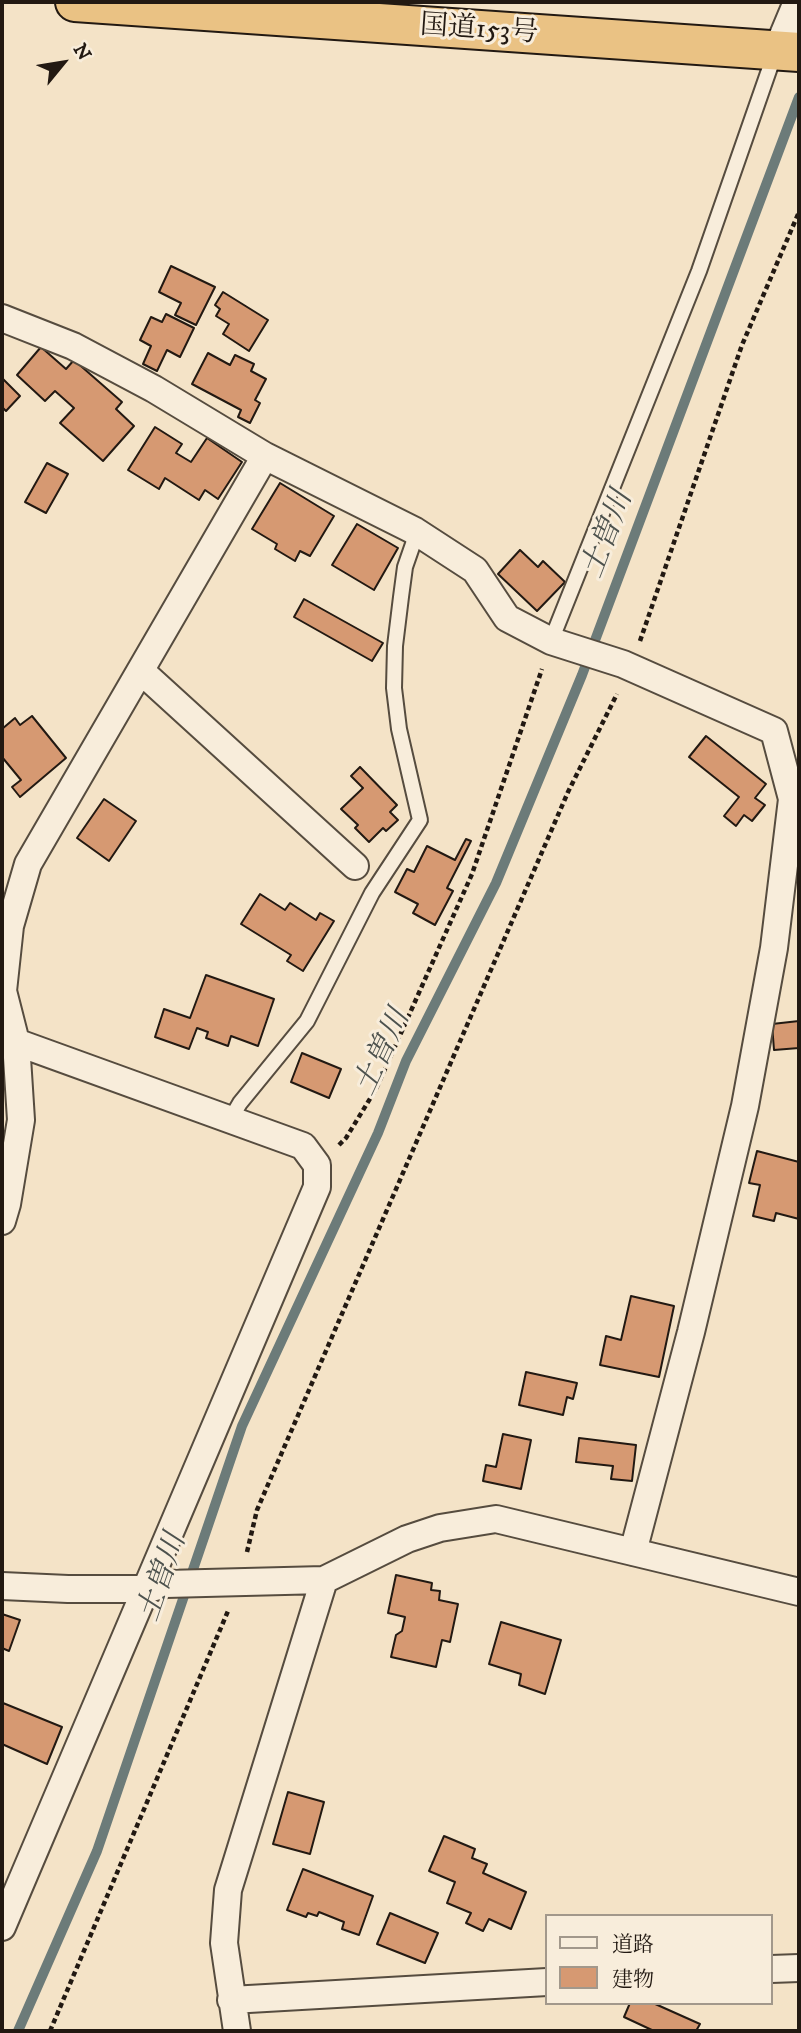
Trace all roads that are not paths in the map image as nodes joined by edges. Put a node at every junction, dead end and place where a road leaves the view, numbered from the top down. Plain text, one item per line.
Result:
1 (75, 2) edge
2 (797, 2) edge
3 (789, 52) edge
4 (2, 318) edge
5 (265, 456) junction
6 (415, 531) junction
7 (556, 643) junction
8 (141, 671) junction
9 (796, 800) edge
10 (355, 866) dead end
11 (9, 1039) edge
12 (230, 1120) junction
13 (2, 1221) edge
14 (634, 1552) junction
15 (324, 1580) junction
16 (2, 1586) edge
17 (157, 1586) junction
18 (799, 1592) edge
19 (2, 1927) edge
20 (799, 1968) edge
21 (773, 1969) edge
22 (546, 1982) edge
23 (231, 2000) junction
24 (237, 2031) edge

1 - 3 highway, 国道153号
2 - 3 street
3 - 7 lane
4 - 5 street
5 - 6 street
5 - 8 street
6 - 7 street
6 - 12 lane
7 - 9 street
8 - 10 street
8 - 11 street
9 - 14 street
11 - 12 street
11 - 13 street
12 - 17 street
14 - 15 street
14 - 18 street
15 - 17 street
15 - 23 street
16 - 17 street
17 - 19 street
20 - 21 street
22 - 23 street
23 - 24 street

